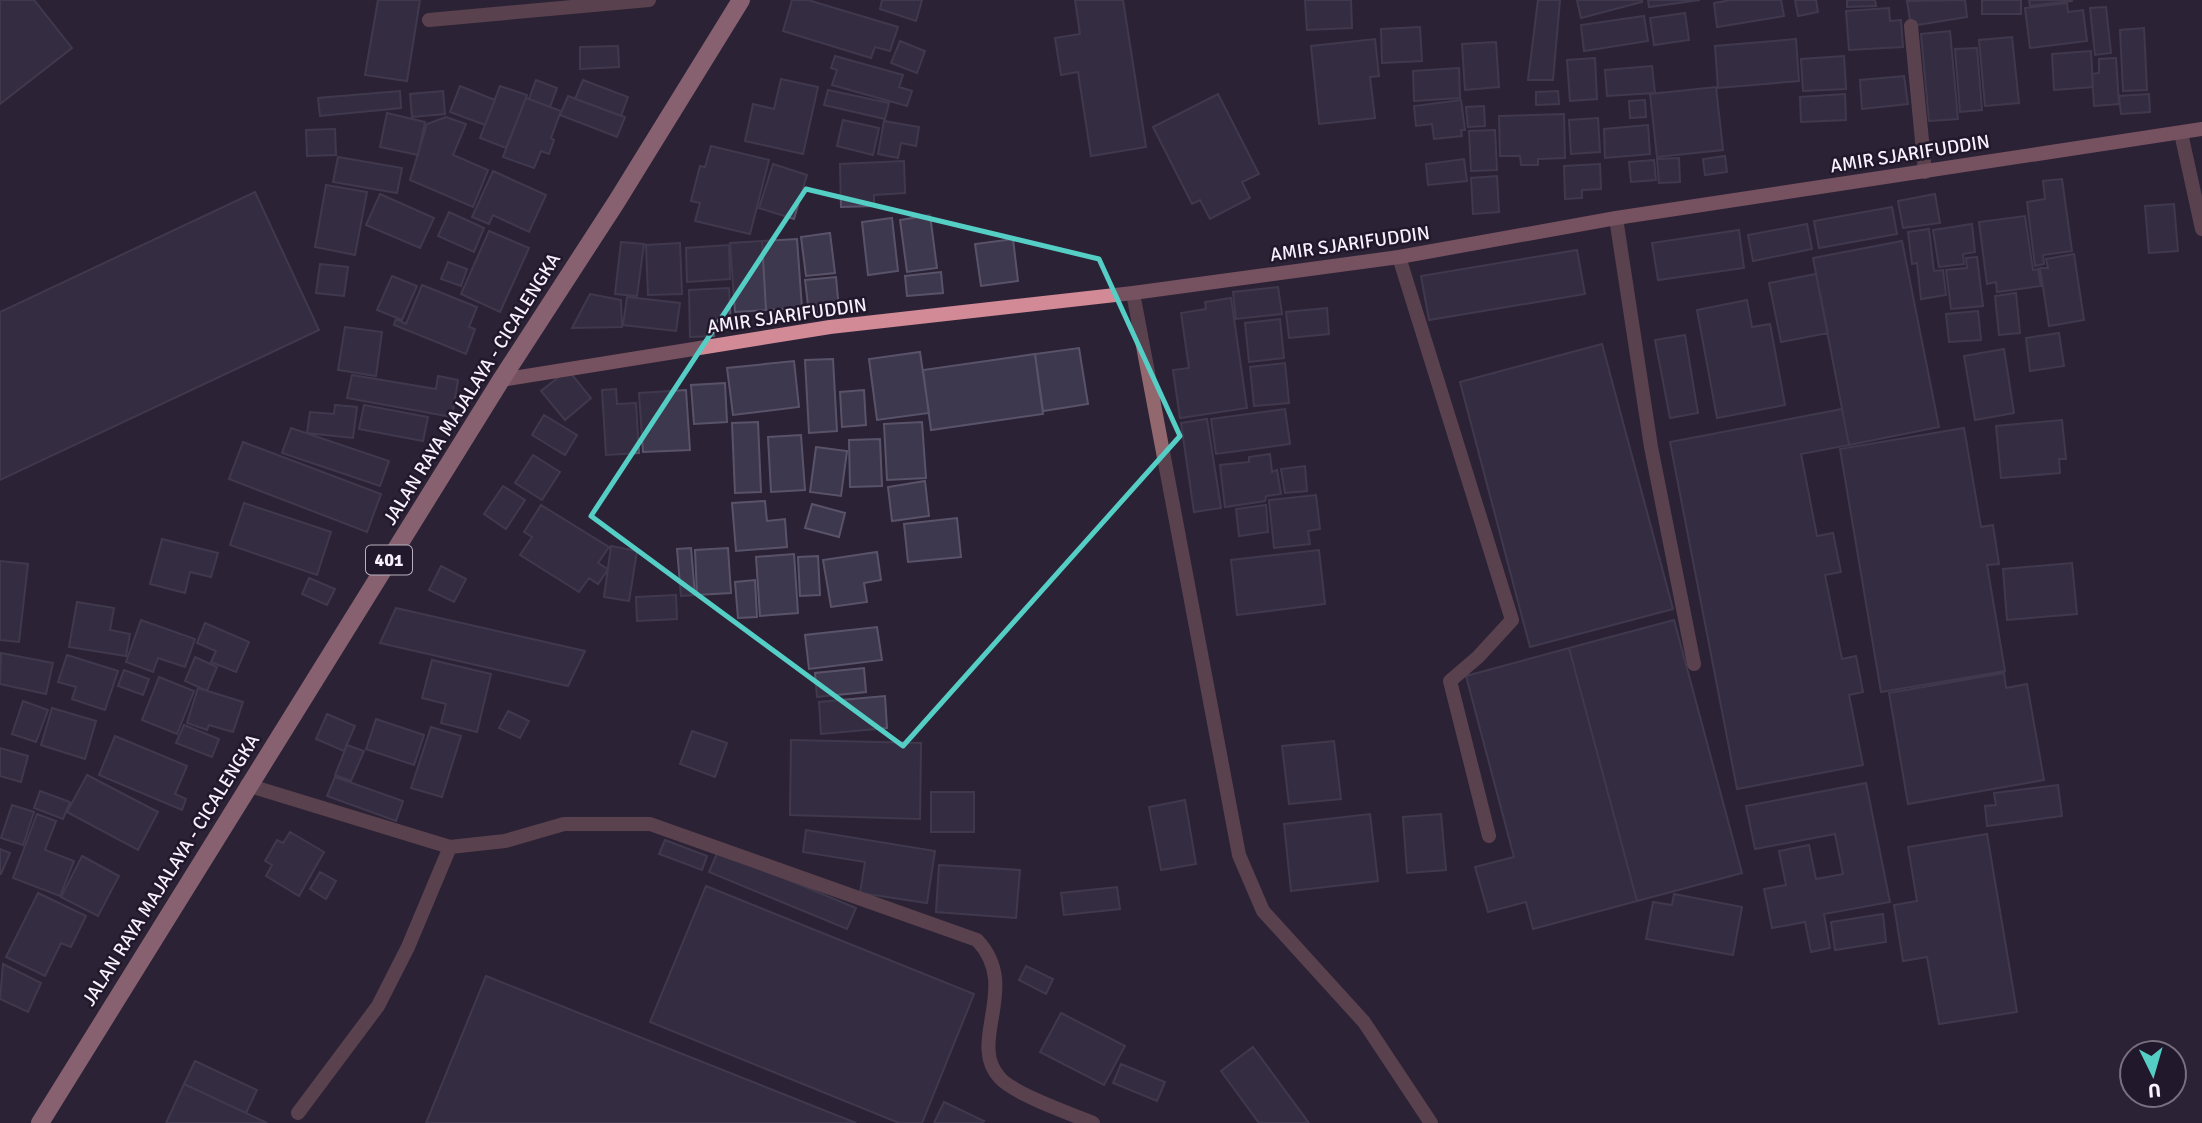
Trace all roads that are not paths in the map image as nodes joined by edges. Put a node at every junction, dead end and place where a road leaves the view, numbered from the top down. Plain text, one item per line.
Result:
1 (649, 0) edge
2 (741, 0) edge
3 (429, 20) dead end
4 (1911, 26) dead end
5 (2202, 129) edge
6 (2181, 132) junction
7 (1925, 172) junction
8 (1616, 218) junction
9 (2202, 229) edge
10 (1399, 257) junction
11 (1133, 293) junction
12 (501, 380) junction
13 (1694, 664) dead end
14 (247, 785) junction
15 (1489, 835) dead end
16 (450, 847) junction
17 (298, 1113) dead end
18 (40, 1123) edge
19 (1093, 1123) edge
20 (1431, 1123) edge

1 - 3 street
2 - 12 main road, JALAN RAYA MAJALAYA - CICALENGKA / 401
4 - 7 street
5 - 6 main road, AMIR SJARIFUDDIN
6 - 7 main road, AMIR SJARIFUDDIN
6 - 9 street
7 - 8 main road, AMIR SJARIFUDDIN
8 - 10 main road, AMIR SJARIFUDDIN
8 - 13 street
10 - 11 main road, AMIR SJARIFUDDIN
10 - 15 street
11 - 12 main road, AMIR SJARIFUDDIN
11 - 20 street
12 - 14 main road, JALAN RAYA MAJALAYA - CICALENGKA / 401
14 - 16 street
14 - 18 main road, JALAN RAYA MAJALAYA - CICALENGKA / 401
16 - 17 street
16 - 19 street

